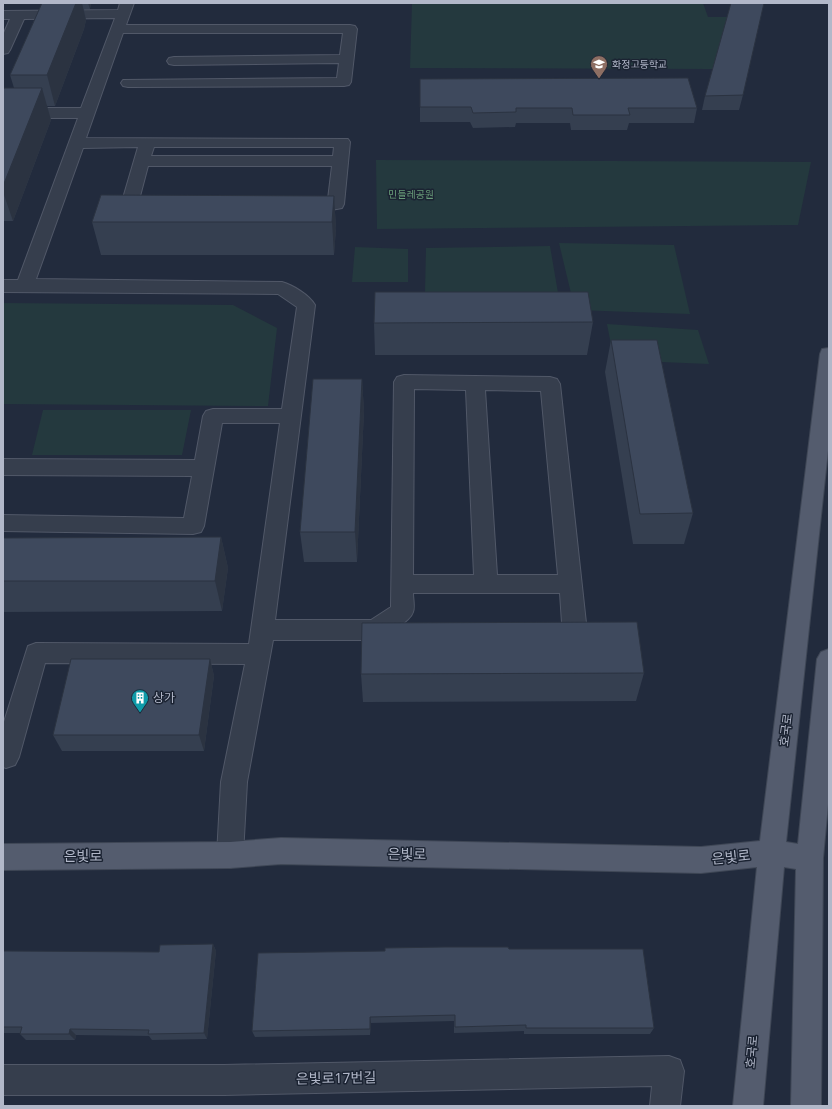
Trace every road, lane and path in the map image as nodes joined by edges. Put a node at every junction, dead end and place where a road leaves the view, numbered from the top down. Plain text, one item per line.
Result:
1 (125, 9) edge
2 (3, 15) edge
3 (19, 15) junction
4 (117, 29) junction
5 (6, 36) edge
6 (177, 46) junction
7 (3, 50) edge
8 (346, 59) junction
9 (128, 83) dead end
10 (168, 83) junction
11 (3, 113) edge
12 (87, 113) junction
13 (76, 143) junction
14 (147, 143) junction
15 (142, 161) junction
16 (340, 161) junction
17 (161, 204) edge
18 (288, 204) edge
19 (3, 286) edge
20 (25, 286) junction
21 (829, 354) edge
22 (475, 383) junction
23 (291, 416) junction
24 (3, 467) edge
25 (202, 468) junction
26 (3, 523) edge
27 (402, 584) junction
28 (486, 584) junction
29 (570, 584) junction
30 (574, 623) edge
31 (262, 630) junction
32 (259, 654) junction
33 (829, 660) edge
34 (6, 757) dead end
35 (772, 853) junction
36 (230, 855) junction
37 (3, 857) edge
38 (810, 858) junction
39 (3, 1080) edge
40 (665, 1106) edge
41 (748, 1106) edge
42 (806, 1106) edge

1 - 3 street
1 - 4 street
2 - 3 street
3 - 5 street
4 - 6 street
4 - 12 street
5 - 7 street
6 - 8 street
6 - 8 street
6 - 10 street
8 - 10 street
9 - 10 street
11 - 12 street
12 - 13 street
13 - 14 street
13 - 20 street
14 - 15 street
14 - 16 street
15 - 16 street
15 - 17 street
16 - 18 street
19 - 20 street
20 - 23 street
21 - 35 main road, 호국로
22 - 27 street
22 - 28 street
22 - 29 street
23 - 25 street
23 - 31 street
24 - 25 street
25 - 26 street
27 - 28 street
27 - 31 street
28 - 29 street
29 - 30 street
31 - 32 street
32 - 34 street
32 - 36 street
33 - 38 main road
35 - 36 main road, 은빛로
35 - 38 main road, 은빛로
35 - 41 main road, 호국로
36 - 37 main road, 은빛로
38 - 42 main road
39 - 40 street, 은빛로17번길

